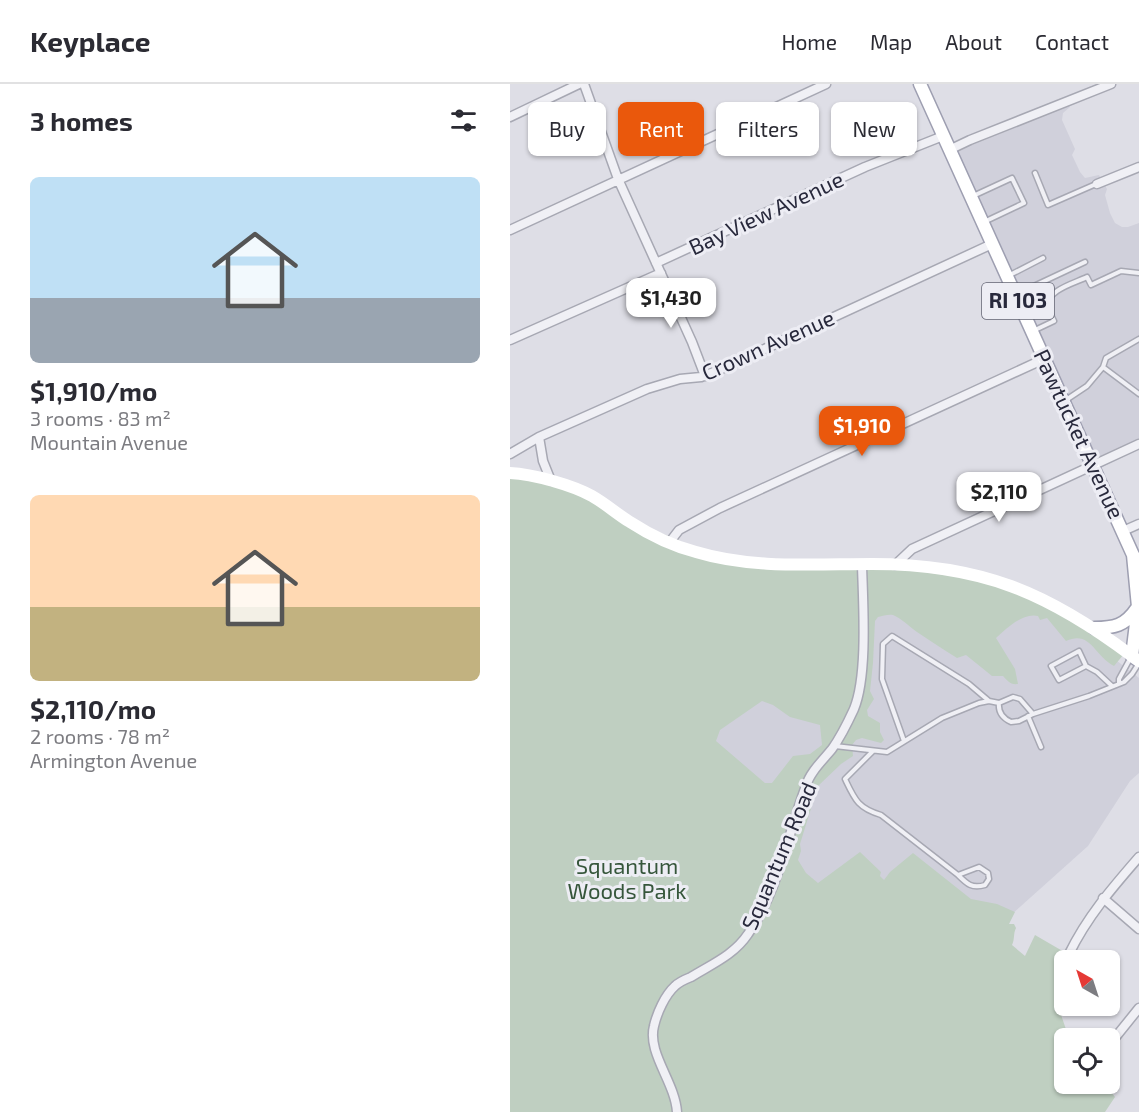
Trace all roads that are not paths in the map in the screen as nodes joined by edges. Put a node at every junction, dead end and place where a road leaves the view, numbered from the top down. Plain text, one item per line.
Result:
1 (579, 84) edge
2 (584, 84) edge
3 (826, 84) edge
4 (920, 84) edge
5 (1111, 84) edge
6 (510, 117) edge
7 (943, 136) junction
8 (949, 150) junction
9 (1139, 167) edge
10 (1035, 173) dead end
11 (618, 178) junction
12 (1097, 184) joint
13 (971, 197) junction
14 (982, 222) junction
15 (510, 230) edge
16 (992, 243) junction
17 (1043, 258) dead end
18 (1085, 262) dead end
19 (656, 263) junction
20 (660, 273) junction
21 (1139, 273) edge
22 (1007, 276) junction
23 (1015, 295) junction
24 (1032, 332) junction
25 (510, 340) edge
26 (1138, 341) edge
27 (1044, 359) junction
28 (1103, 367) junction
29 (705, 376) junction
30 (1139, 394) edge
31 (1063, 402) junction
32 (539, 437) junction
33 (1139, 444) edge
34 (510, 454) edge
35 (1092, 465) junction
36 (510, 473) edge
37 (550, 481) junction
38 (1139, 524) edge
39 (1123, 531) junction
40 (669, 543) junction
41 (1136, 559) edge
42 (862, 565) junction
43 (895, 566) junction
44 (1138, 607) edge
45 (1094, 628) junction
46 (1137, 660) edge
47 (1086, 666) junction
48 (1119, 684) junction
49 (1112, 687) junction
50 (989, 701) junction
51 (999, 703) junction
52 (1031, 715) junction
53 (904, 741) junction
54 (834, 746) junction
55 (1041, 747) dead end
56 (872, 752) junction
57 (1139, 857) edge
58 (958, 875) junction
59 (1103, 898) junction
60 (1139, 929) edge
61 (1071, 950) edge
62 (1139, 1008) edge
63 (1120, 1032) edge
64 (677, 1112) edge

1 - 6 street
2 - 11 street
3 - 11 street
4 - 7 main road, Pawtucket Avenue / RI 103
5 - 8 street
7 - 8 main road, Pawtucket Avenue / RI 103
7 - 19 street, Bay View Avenue
8 - 13 main road, Pawtucket Avenue / RI 103
9 - 12 street
10 - 12 lane
11 - 15 street
11 - 19 street
13 - 14 main road, Pawtucket Avenue / RI 103
13 - 14 lane
14 - 16 main road, Pawtucket Avenue / RI 103
16 - 22 main road, Pawtucket Avenue / RI 103
16 - 29 street, Crown Avenue
17 - 22 lane
18 - 23 lane
19 - 20 street
20 - 25 street
20 - 29 street
21 - 24 lane
22 - 23 main road, Pawtucket Avenue / RI 103
23 - 24 main road, Pawtucket Avenue / RI 103
24 - 27 main road, Pawtucket Avenue / RI 103
26 - 28 lane
27 - 31 main road, Pawtucket Avenue / RI 103
27 - 40 street
28 - 30 lane
28 - 31 lane
29 - 32 street, Crown Avenue
31 - 35 main road, Pawtucket Avenue / RI 103
32 - 34 street, Crown Avenue
32 - 37 street
33 - 35 street
35 - 39 main road, Pawtucket Avenue / RI 103
35 - 43 street
36 - 37 main road
37 - 40 main road
38 - 39 street
39 - 41 main road, Pawtucket Avenue / RI 103
40 - 42 main road
41 - 44 main road, Pawtucket Avenue / RI 103
42 - 43 main road
42 - 54 street, Squantum Road
43 - 45 main road
44 - 45 main road
44 - 46 main road, Pawtucket Avenue / RI 103
45 - 46 main road
46 - 48 lane
46 - 48 lane
47 - 47 lane
47 - 49 lane
48 - 49 lane
49 - 52 lane
50 - 51 lane
50 - 53 lane
50 - 53 lane
51 - 52 lane
51 - 52 lane
52 - 55 lane
53 - 56 lane
54 - 56 lane
54 - 64 street, Squantum Road
56 - 58 lane
57 - 59 street
58 - 58 lane
59 - 60 street
59 - 61 street
62 - 63 street

